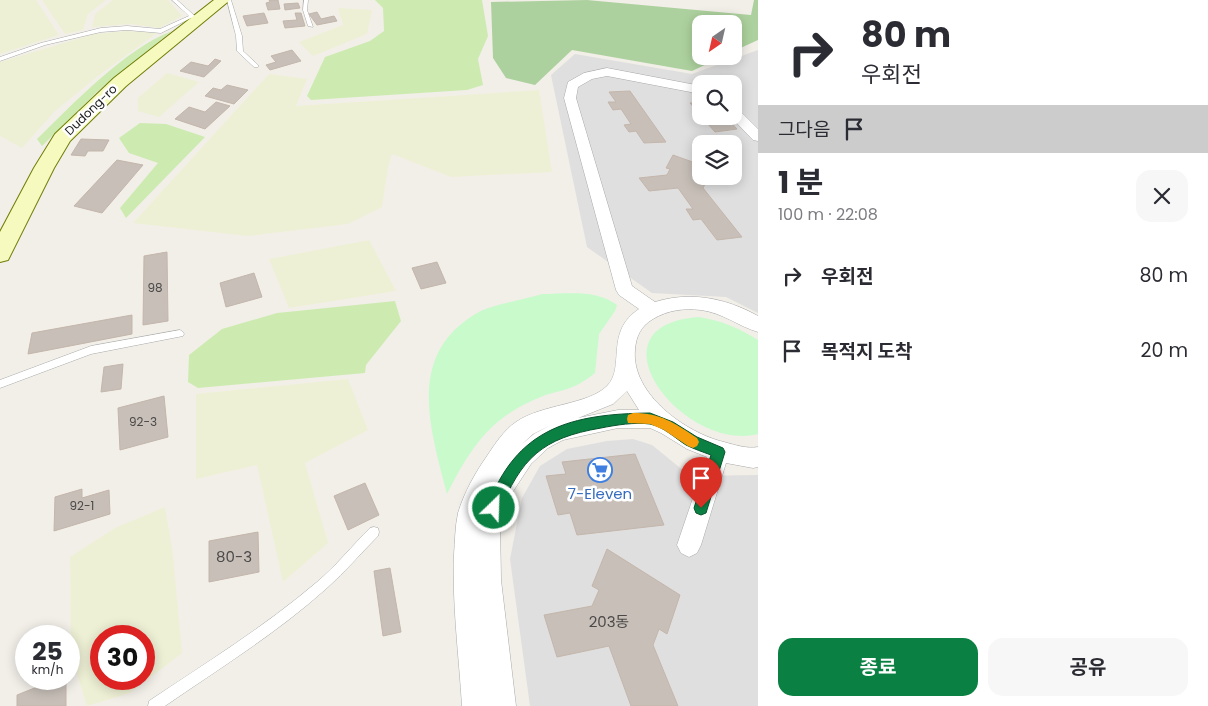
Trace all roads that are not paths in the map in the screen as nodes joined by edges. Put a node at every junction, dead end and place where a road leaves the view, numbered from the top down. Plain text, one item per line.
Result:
1 (174, 0) edge
2 (223, 0) edge
3 (229, 0) edge
4 (306, 0) edge
5 (194, 18) junction
6 (311, 26) dead end
7 (0, 59) edge
8 (256, 66) dead end
9 (692, 88) edge
10 (742, 121) edge
11 (758, 138) edge
12 (0, 254) edge
13 (652, 310) junction
14 (758, 324) edge
15 (180, 334) dead end
16 (626, 364) junction
17 (0, 384) edge
18 (668, 426) junction
19 (719, 452) junction
20 (758, 457) edge
21 (374, 532) dead end
22 (689, 545) dead end
23 (154, 706) edge
24 (476, 706) edge
25 (502, 706) edge

1 - 5 lane
2 - 5 street, Dudong-ro
3 - 8 lane
4 - 6 lane
5 - 7 lane
5 - 12 street, Dudong-ro
9 - 13 street
10 - 11 street
13 - 14 street
13 - 16 street
15 - 17 lane
16 - 18 street
16 - 24 street
18 - 19 street
18 - 25 street
19 - 20 street
19 - 22 street
21 - 23 lane

